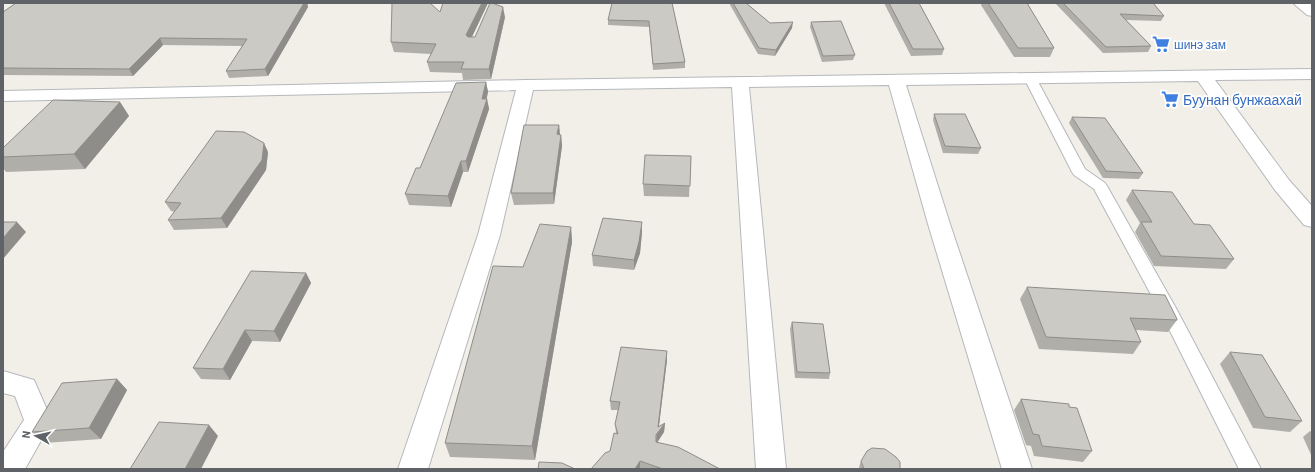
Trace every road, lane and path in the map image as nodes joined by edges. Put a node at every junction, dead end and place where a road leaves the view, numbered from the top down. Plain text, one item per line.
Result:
1 (1300, 3) edge
2 (1312, 12) edge
3 (1312, 74) edge
4 (1203, 76) junction
5 (1030, 78) junction
6 (896, 80) junction
7 (740, 82) junction
8 (526, 85) junction
9 (3, 96) edge
10 (1312, 220) edge
11 (3, 382) edge
12 (9, 469) edge
13 (413, 469) edge
14 (771, 469) edge
15 (1017, 469) edge
16 (1250, 469) edge

1 - 2 street
3 - 4 street
4 - 5 street
4 - 10 street
5 - 6 street
5 - 16 lane
6 - 7 street
6 - 15 street
7 - 8 street
7 - 14 street
8 - 9 street
8 - 13 street
11 - 12 street

